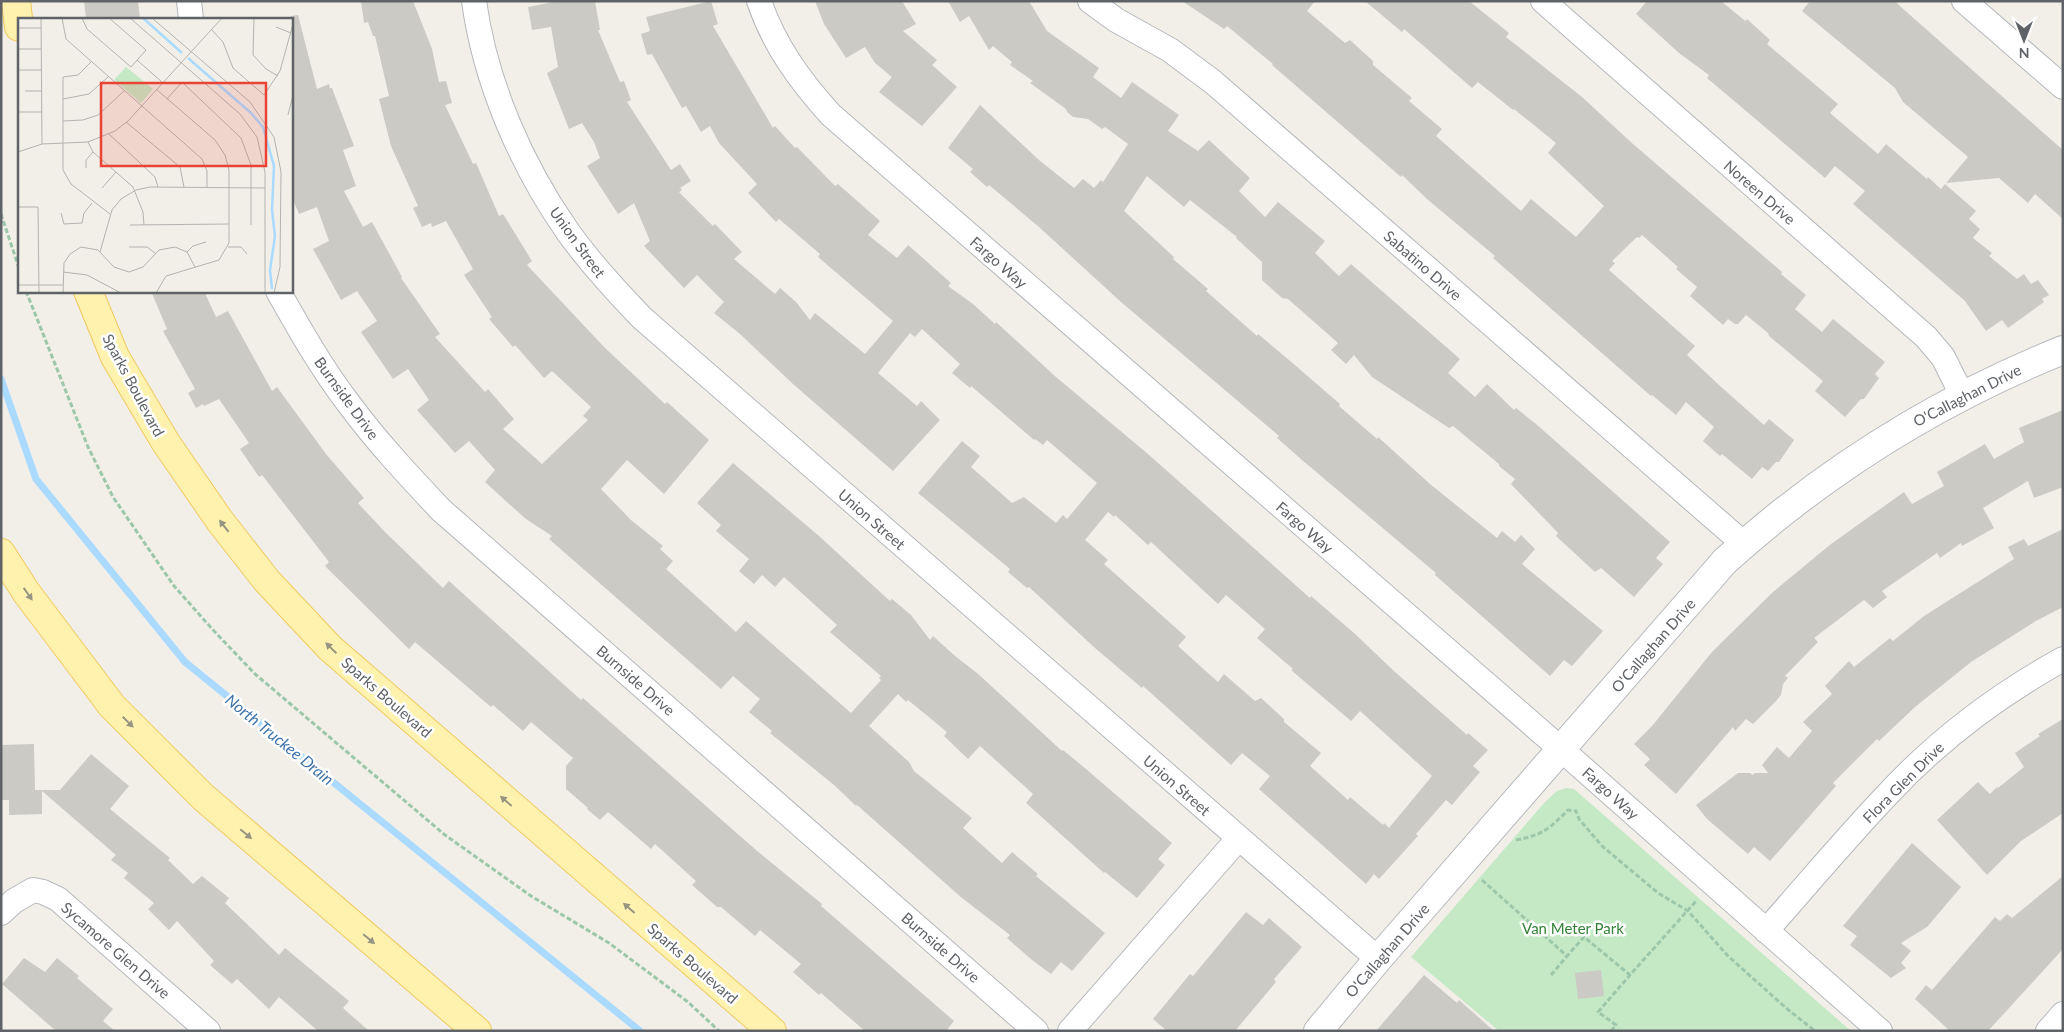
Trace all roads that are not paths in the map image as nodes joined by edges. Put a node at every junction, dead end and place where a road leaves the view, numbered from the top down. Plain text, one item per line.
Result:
1 (16, 1) edge
2 (189, 1) edge
3 (474, 1) edge
4 (759, 1) edge
5 (1090, 1) edge
6 (1543, 1) edge
7 (1964, 1) edge
8 (18, 18) edge
9 (191, 18) edge
10 (2063, 87) edge
11 (88, 292) edge
12 (279, 292) edge
13 (2063, 350) edge
14 (1962, 395) junction
15 (1744, 544) junction
16 (1, 553) edge
17 (2063, 659) edge
18 (1562, 750) junction
19 (1238, 838) junction
20 (1, 913) edge
21 (1766, 931) junction
22 (1378, 959) junction
23 (2063, 1014) edge
24 (208, 1031) edge
25 (478, 1031) edge
26 (772, 1031) edge
27 (1036, 1031) edge
28 (1070, 1031) edge
29 (1318, 1031) edge
30 (1880, 1031) edge
31 (2048, 1031) edge

1 - 8 main road
2 - 9 street
3 - 19 street, Union Street
4 - 18 street, Fargo Way
5 - 15 street, Sabatino Drive
6 - 14 street, Noreen Drive
7 - 10 street
26 -> 11 main road, Sparks Boulevard
12 - 27 street, Burnside Drive
13 - 14 street, O'Callaghan Drive
14 - 15 street, O'Callaghan Drive
15 - 18 street, O'Callaghan Drive
16 -> 25 main road
17 - 21 street, Flora Glen Drive
18 - 21 street, Fargo Way
18 - 22 street, O'Callaghan Drive
19 - 22 street, Union Street
19 - 28 street
20 - 24 street, Sycamore Glen Drive
21 - 30 street, Fargo Way
22 - 29 street, O'Callaghan Drive
23 - 31 street

